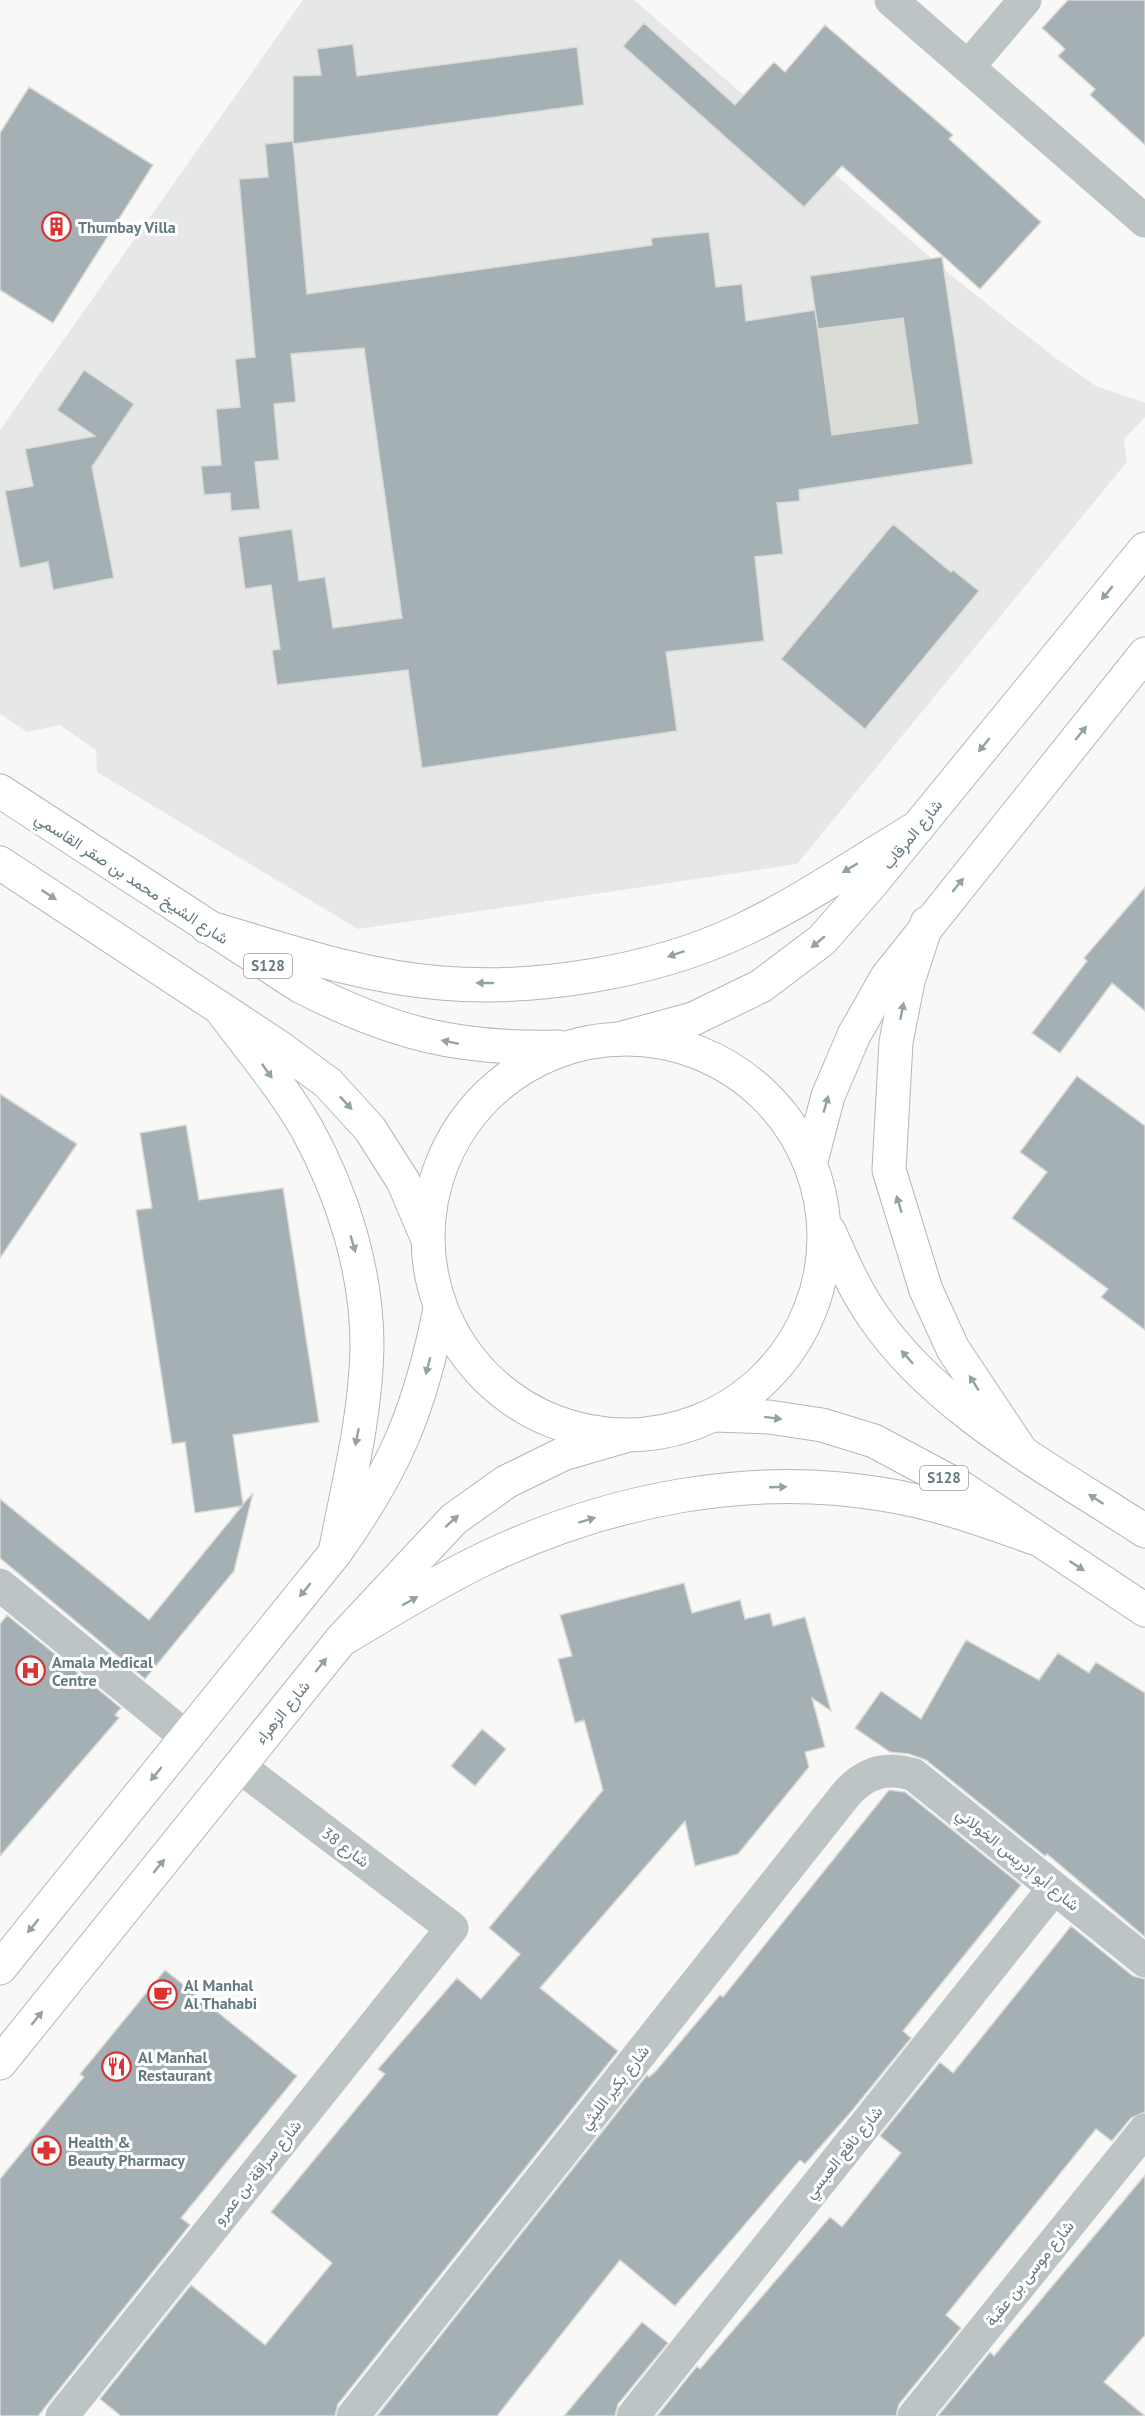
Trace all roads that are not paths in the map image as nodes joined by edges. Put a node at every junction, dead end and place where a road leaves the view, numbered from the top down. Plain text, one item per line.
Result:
1 (891, 0) edge
2 (1025, 0) edge
3 (968, 67) junction
4 (1145, 221) edge
5 (1145, 549) edge
6 (1145, 654) edge
7 (0, 791) edge
8 (918, 827) junction
9 (0, 863) edge
10 (927, 923) junction
11 (207, 927) junction
12 (219, 1007) junction
13 (619, 1039) junction
14 (572, 1047) junction
15 (811, 1161) junction
16 (826, 1221) junction
17 (427, 1238) junction
18 (440, 1309) junction
19 (715, 1415) junction
20 (625, 1436) junction
21 (1019, 1448) junction
22 (1145, 1531) edge
23 (1034, 1538) junction
24 (335, 1553) junction
25 (0, 1585) edge
26 (1145, 1610) edge
27 (341, 1640) junction
28 (186, 1737) junction
29 (239, 1766) junction
30 (885, 1771) joint
31 (1054, 1888) junction
32 (452, 1928) joint
33 (1145, 1961) edge
34 (0, 1968) edge
35 (0, 2063) edge
36 (1145, 2130) edge
37 (62, 2416) edge
38 (354, 2416) edge
39 (633, 2416) edge
40 (914, 2416) edge

1 - 3 street
2 - 3 street
3 - 4 street
5 -> 8 main road, شارع المرقاب
10 -> 6 main road
7 - 11 main road, شارع الشيخ محمد بن صقر القاسمي / S128
8 -> 11 main road
8 -> 13 main road, شارع المرقاب
9 -> 12 main road
15 -> 10 main road
21 -> 10 main road
14 -> 11 main road, شارع الشيخ محمد بن صقر القاسمي / S128
12 -> 17 main road
12 -> 24 main road
13 - 14 main road
13 - 15 main road
14 - 17 main road
15 - 16 main road
16 - 19 main road
21 -> 16 main road
17 - 18 main road
18 - 20 main road
18 -> 24 main road
19 - 20 main road
19 -> 23 main road, S128
27 -> 20 main road, شارع الزهراء
22 -> 21 main road
23 -> 26 main road, S128
27 -> 23 main road
24 -> 28 main road
25 - 28 street
29 -> 27 main road, شارع الزهراء
28 -> 34 main road
29 - 32 street, شارع 38
35 -> 29 main road, شارع الزهراء
30 - 31 street, شارع أبو إدريس الخولاني
30 - 38 street, شارع بكير الليثي
31 - 33 street, شارع أبو إدريس الخولاني
31 - 39 street, شارع نافع العبسي
32 - 37 street, شارع سراقة بن عمرو
36 - 40 street, شارع موسى بن عقبة

